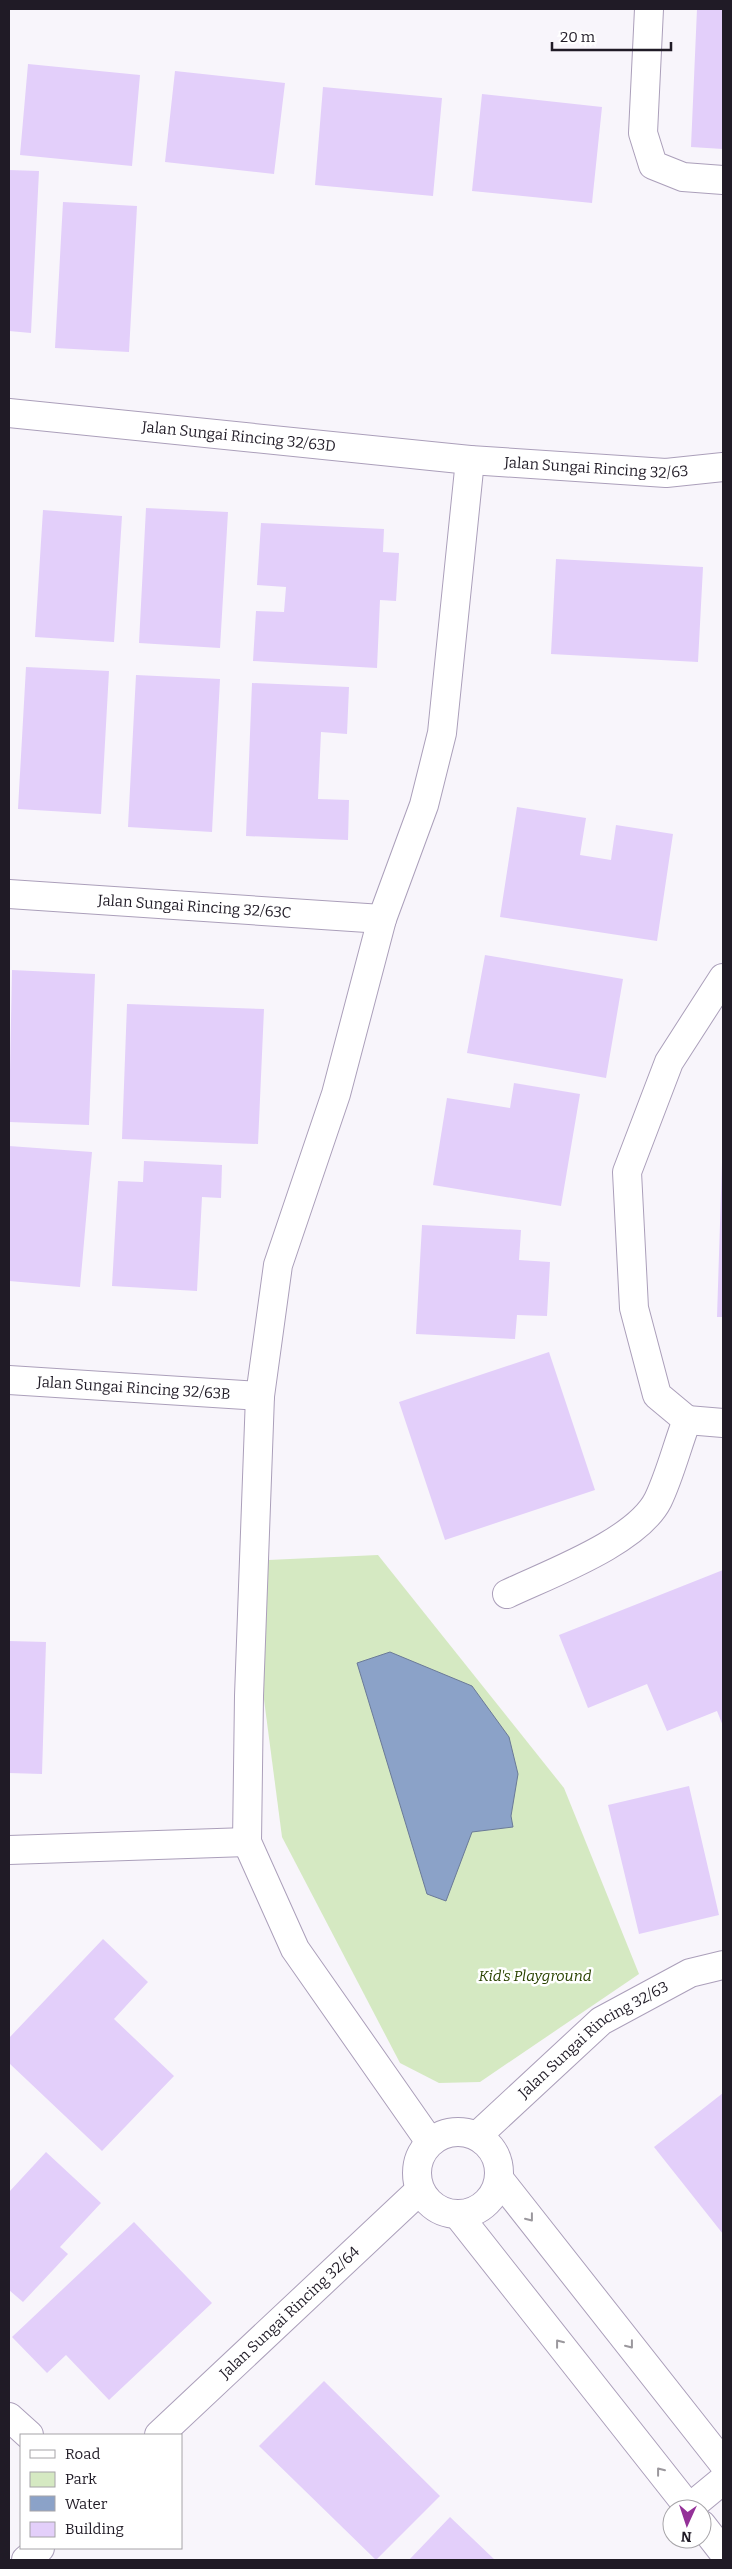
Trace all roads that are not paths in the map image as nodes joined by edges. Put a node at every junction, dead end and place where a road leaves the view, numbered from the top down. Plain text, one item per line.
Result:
1 (648, 9) edge
2 (723, 180) edge
3 (9, 412) edge
4 (470, 460) junction
5 (723, 467) edge
6 (9, 894) edge
7 (382, 919) junction
8 (723, 978) edge
9 (9, 1380) edge
10 (260, 1396) junction
11 (687, 1420) junction
12 (723, 1423) edge
13 (507, 1594) dead end
14 (247, 1842) junction
15 (9, 1850) edge
16 (723, 1965) edge
17 (478, 2136) junction
18 (430, 2142) junction
19 (500, 2180) junction
20 (420, 2190) junction
21 (458, 2215) junction
22 (9, 2417) edge
23 (28, 2434) edge
24 (160, 2434) edge
25 (723, 2463) edge
26 (723, 2480) edge
27 (681, 2499) edge
28 (706, 2499) edge
29 (712, 2538) edge
30 (39, 2549) edge
31 (723, 2552) edge
32 (26, 2560) edge

1 - 2 street
3 - 4 street, Jalan Sungai Rincing 32/63D
4 - 5 street, Jalan Sungai Rincing 32/63
4 - 7 street
6 - 7 street, Jalan Sungai Rincing 32/63C
7 - 10 street
8 - 11 street
9 - 10 street, Jalan Sungai Rincing 32/63B
10 - 14 street
11 - 12 street
11 - 13 street
14 - 15 street
14 - 18 street
16 - 17 street, Jalan Sungai Rincing 32/63
17 - 18 street
17 - 19 street
18 - 20 street
19 - 21 street
19 -> 25 street
20 - 21 street
20 - 24 street, Jalan Sungai Rincing 32/64
27 -> 21 street
22 - 23 street
26 - 28 street
29 - 31 street
30 - 32 street

